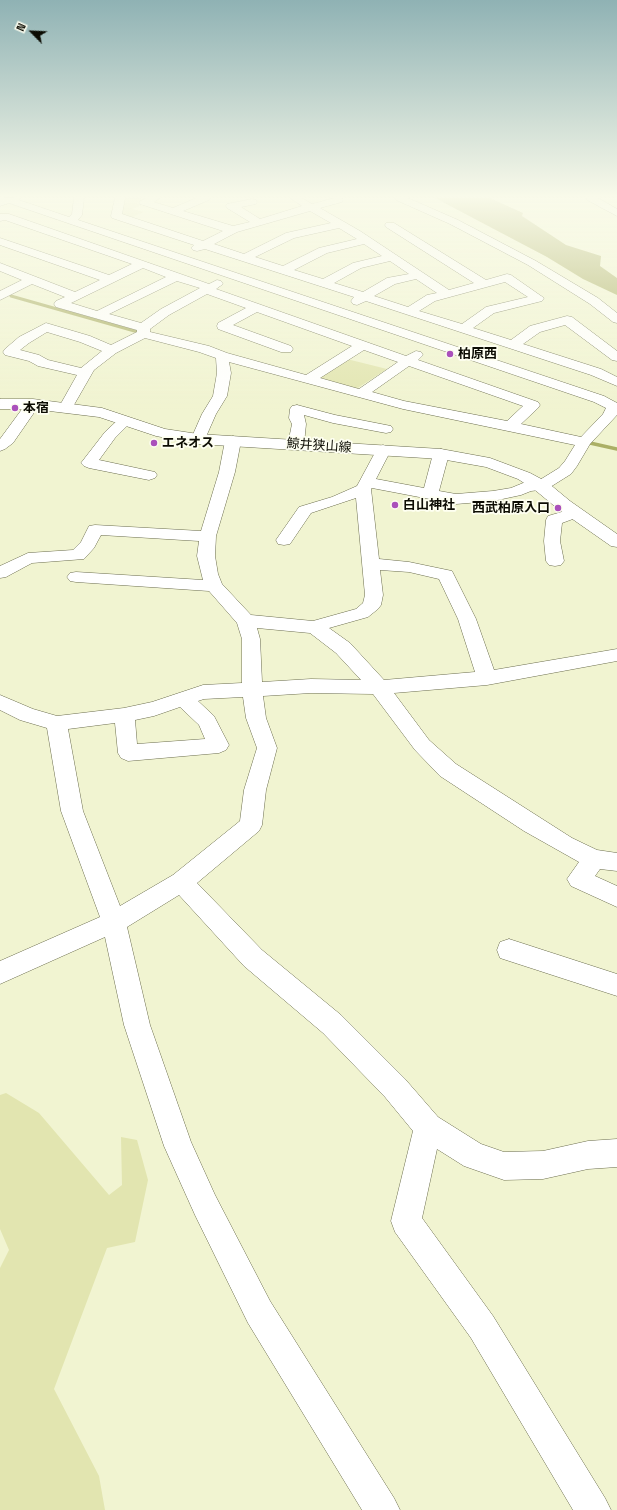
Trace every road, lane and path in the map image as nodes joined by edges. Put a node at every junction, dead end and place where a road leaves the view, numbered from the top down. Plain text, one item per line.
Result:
1 (1, 268) edge
2 (78, 268) edge
3 (132, 268) edge
4 (155, 268) edge
5 (212, 268) edge
6 (275, 268) edge
7 (287, 268) edge
8 (350, 268) edge
9 (410, 268) edge
10 (459, 268) edge
11 (541, 268) edge
12 (282, 271) junction
13 (418, 274) junction
14 (177, 276) junction
15 (234, 276) junction
16 (32, 279) junction
17 (108, 279) junction
18 (323, 284) junction
19 (484, 284) junction
20 (208, 289) junction
21 (447, 294) junction
22 (0, 296) edge
23 (74, 296) junction
24 (364, 297) junction
25 (257, 307) junction
26 (410, 311) junction
27 (338, 312) junction
28 (98, 315) junction
29 (617, 319) edge
30 (463, 329) junction
31 (317, 330) junction
32 (144, 331) junction
33 (433, 344) junction
34 (362, 345) junction
35 (513, 345) junction
36 (286, 349) junction
37 (111, 350) junction
38 (222, 356) junction
39 (548, 357) junction
40 (617, 357) edge
41 (408, 361) junction
42 (258, 365) junction
43 (86, 373) junction
44 (525, 375) junction
45 (309, 379) junction
46 (617, 382) edge
47 (361, 394) junction
48 (0, 404) edge
49 (33, 404) junction
50 (403, 405) junction
51 (66, 407) junction
52 (615, 407) edge
53 (125, 421) junction
54 (510, 426) junction
55 (386, 429) junction
56 (198, 439) junction
57 (233, 441) junction
58 (584, 442) junction
59 (296, 444) junction
60 (0, 446) edge
61 (377, 450) junction
62 (441, 454) junction
63 (149, 475) dead end
64 (365, 486) junction
65 (541, 486) junction
66 (430, 495) junction
67 (575, 513) junction
68 (208, 536) junction
69 (284, 540) dead end
70 (617, 542) edge
71 (555, 561) dead end
72 (370, 564) junction
73 (0, 573) edge
74 (76, 577) dead end
75 (214, 586) junction
76 (246, 621) junction
77 (315, 627) junction
78 (617, 655) edge
79 (487, 678) junction
80 (379, 687) junction
81 (252, 690) junction
82 (184, 699) junction
83 (0, 702) edge
84 (124, 715) junction
85 (57, 722) junction
86 (594, 859) junction
87 (617, 862) edge
88 (181, 882) junction
89 (617, 897) edge
90 (114, 922) junction
91 (508, 950) dead end
92 (0, 973) edge
93 (617, 985) edge
94 (428, 1127) junction
95 (617, 1153) edge
96 (382, 1510) edge
97 (593, 1510) edge

1 - 16 street
2 - 17 street
3 - 17 street
4 - 14 street
5 - 15 street
6 - 12 street
7 - 12 street
8 - 18 street
9 - 13 street
10 - 19 street
11 - 29 street
12 - 18 street
13 - 21 street
13 - 24 street
14 - 20 street
14 - 28 street
15 - 20 street
15 - 27 street
16 - 22 street
16 - 23 street
17 - 23 street
18 - 24 street
19 - 21 street
19 - 30 street
20 - 25 street
20 - 32 street
21 - 26 street
23 - 28 street
24 - 26 street
24 - 27 street
25 - 31 street
25 - 36 street
26 - 30 street
27 - 33 street
28 - 32 street
30 - 35 street
31 - 34 street
31 - 36 street
32 - 37 street
32 - 38 street
33 - 41 street
33 - 44 street
34 - 41 street
34 - 45 street
35 - 39 street
35 - 40 street
36 - 42 street
37 - 43 street
37 - 43 street
38 - 42 street
38 - 56 street
39 - 44 street
39 - 46 street
41 - 47 street
41 - 54 street
42 - 45 street
43 - 51 street
44 - 52 street
45 - 47 street
47 - 50 street
48 - 49 main road, 鯨井狭山線
49 - 51 main road, 鯨井狭山線
49 - 60 street
50 - 54 street
50 - 55 street
51 - 53 main road, 鯨井狭山線
52 - 58 street
53 - 56 main road, 鯨井狭山線
53 - 63 street
54 - 58 street
55 - 59 street
55 - 61 street
56 - 57 main road, 鯨井狭山線
57 - 59 main road, 鯨井狭山線
57 - 68 street
58 - 65 street
59 - 61 main road, 鯨井狭山線
61 - 62 main road, 鯨井狭山線
61 - 64 street
62 - 65 main road, 鯨井狭山線
62 - 66 street
64 - 66 street
64 - 69 street
64 - 72 street
65 - 66 street
65 - 67 main road, 鯨井狭山線
67 - 70 main road, 鯨井狭山線
67 - 71 street
68 - 73 street
68 - 75 street
72 - 77 street
72 - 79 street
74 - 75 street
75 - 76 street
76 - 77 street
76 - 81 street
77 - 80 street
78 - 79 street
79 - 80 street
80 - 81 street
80 - 86 street
81 - 82 street
81 - 88 street
82 - 84 street
82 - 84 street
83 - 85 street
84 - 85 street
85 - 90 street
86 - 87 street
86 - 89 street
88 - 90 street
88 - 94 street
90 - 92 street
90 - 96 street
91 - 93 street
94 - 95 street
94 - 97 street

